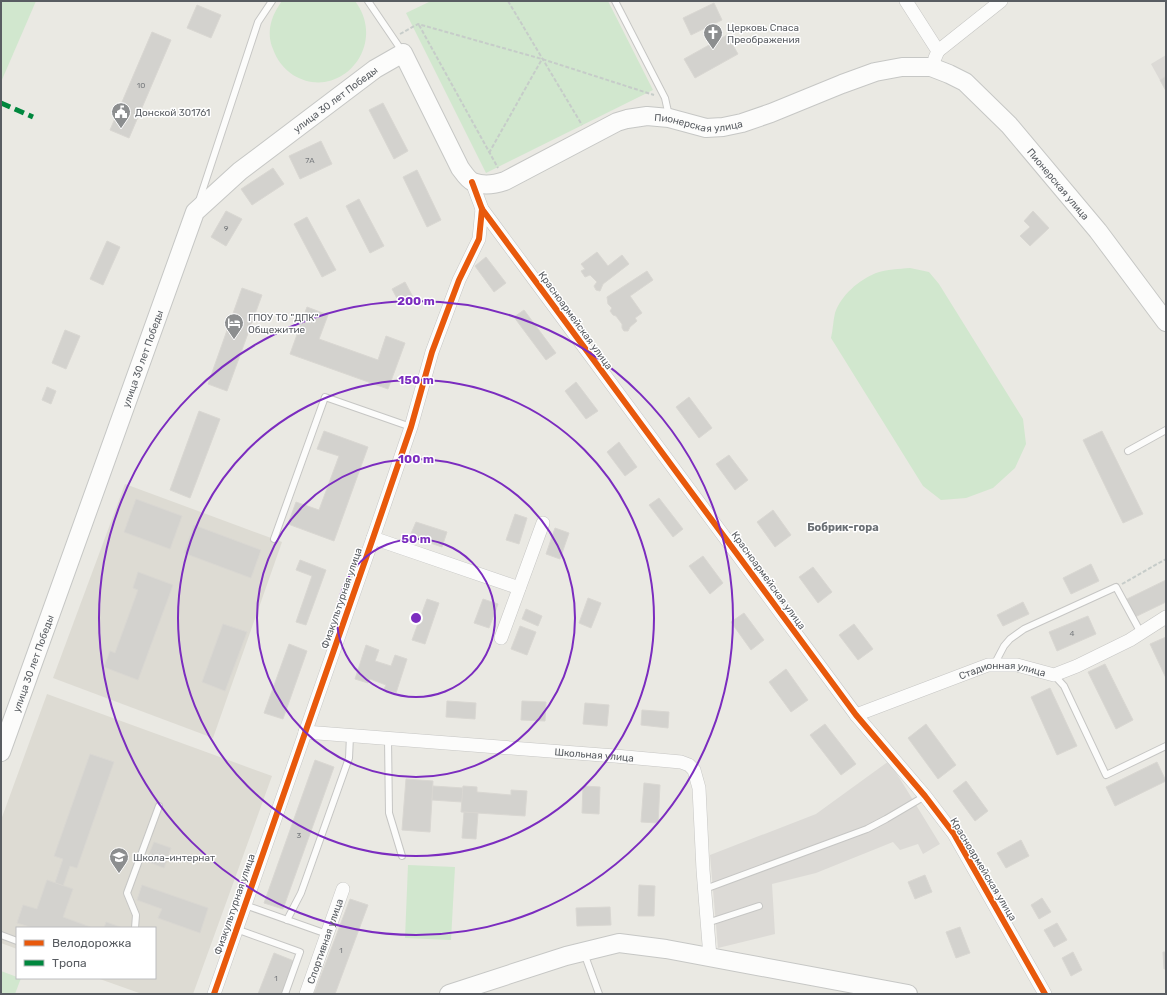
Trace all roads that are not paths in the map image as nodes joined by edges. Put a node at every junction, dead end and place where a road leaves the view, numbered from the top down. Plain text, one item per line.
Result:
1 (272, 1) edge
2 (368, 1) edge
3 (615, 1) edge
4 (906, 1) edge
5 (1001, 1) edge
6 (938, 51) junction
7 (403, 54) junction
8 (931, 68) junction
9 (669, 118) junction
10 (472, 182) junction
11 (482, 209) junction
12 (195, 212) junction
13 (1166, 322) edge
14 (411, 427) junction
15 (1166, 430) edge
16 (1128, 451) dead end
17 (544, 523) dead end
18 (373, 538) junction
19 (274, 539) dead end
20 (520, 588) junction
21 (1166, 618) edge
22 (1141, 633) junction
23 (501, 638) dead end
24 (994, 665) junction
25 (1054, 675) junction
26 (856, 715) junction
27 (305, 732) junction
28 (350, 736) junction
29 (388, 738) junction
30 (1166, 746) edge
31 (1, 752) edge
32 (925, 796) junction
33 (159, 806) dead end
34 (402, 856) dead end
35 (343, 888) dead end
36 (705, 889) junction
37 (245, 905) junction
38 (759, 906) dead end
39 (287, 920) junction
40 (707, 923) junction
41 (135, 927) edge
42 (236, 929) junction
43 (327, 934) junction
44 (1, 935) edge
45 (16, 941) edge
46 (583, 952) junction
47 (710, 957) junction
48 (214, 994) edge
49 (285, 994) edge
50 (306, 994) edge
51 (449, 994) edge
52 (599, 994) edge
53 (908, 994) edge
54 (1045, 994) edge

1 - 12 lane
2 - 7 lane
3 - 9 lane
4 - 6 street
5 - 6 street
6 - 8 street
7 - 10 main road, Красноармейская улица
7 - 12 main road, улица 30 лет Победы
8 - 9 main road, Пионерская улица
8 - 13 main road, Пионерская улица
9 - 10 main road, Пионерская улица
10 - 11 street, Красноармейская улица
11 - 14 street, Физкультурная улица
11 - 26 street, Красноармейская улица
12 - 31 main road, улица 30 лет Победы
14 - 18 street, Физкультурная улица
14 - 19 lane
15 - 16 lane
17 - 20 street
18 - 20 street
18 - 27 street, Физкультурная улица
20 - 23 street
21 - 22 street, Стадионная улица
22 - 24 lane
22 - 25 street, Стадионная улица
24 - 25 street, Стадионная улица
24 - 26 street, Стадионная улица
25 - 30 lane
26 - 32 street, Красноармейская улица
27 - 28 street, Школьная улица
27 - 37 street, Физкультурная улица
28 - 29 street, Школьная улица
28 - 39 lane
29 - 34 lane
29 - 36 street, Школьная улица
32 - 36 lane
32 - 54 street, Красноармейская улица
33 - 41 lane
35 - 43 street, Спортивная улица
36 - 40 street, Школьная улица
37 - 39 lane
37 - 42 street, Физкультурная улица
38 - 40 lane
39 - 43 lane
40 - 47 street, Школьная улица
42 - 48 street, Физкультурная улица
42 - 49 lane
43 - 50 street, Спортивная улица
44 - 45 lane
46 - 47 main road
46 - 51 main road
46 - 52 lane
47 - 53 main road

